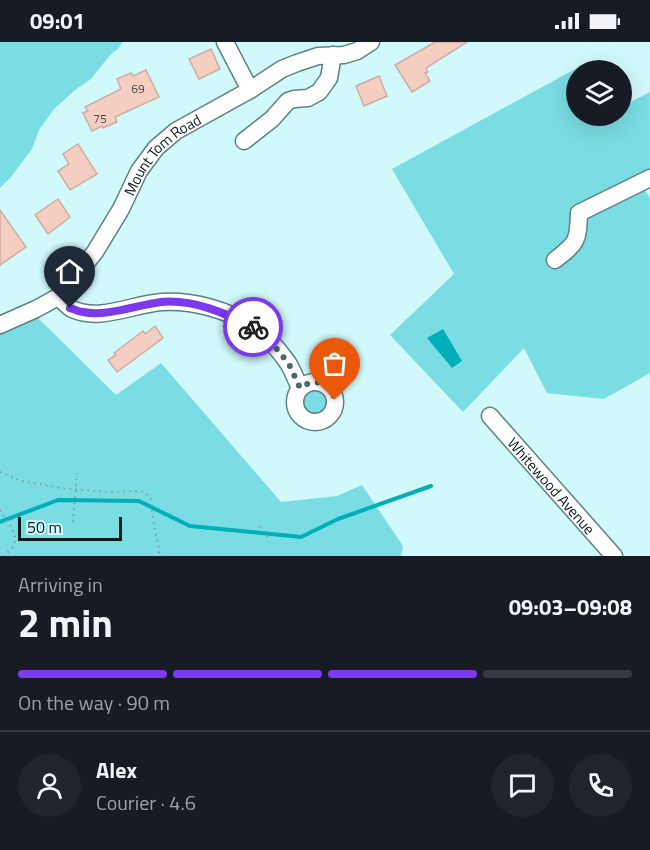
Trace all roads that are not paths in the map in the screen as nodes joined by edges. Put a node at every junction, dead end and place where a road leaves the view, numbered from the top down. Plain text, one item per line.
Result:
1 (225, 42) edge
2 (371, 42) edge
3 (333, 55) junction
4 (250, 90) junction
5 (244, 141) dead end
6 (650, 178) edge
7 (555, 260) dead end
8 (58, 297) junction
9 (0, 325) edge
10 (300, 388) dead end
11 (490, 416) dead end
12 (614, 556) edge

1 - 4 street
2 - 3 street, Mount Tom Road
3 - 4 street, Mount Tom Road
3 - 5 street
4 - 8 street, Mount Tom Road
6 - 7 street
8 - 9 street, Mount Tom Road
8 - 10 street
11 - 12 street, Whitewood Avenue

